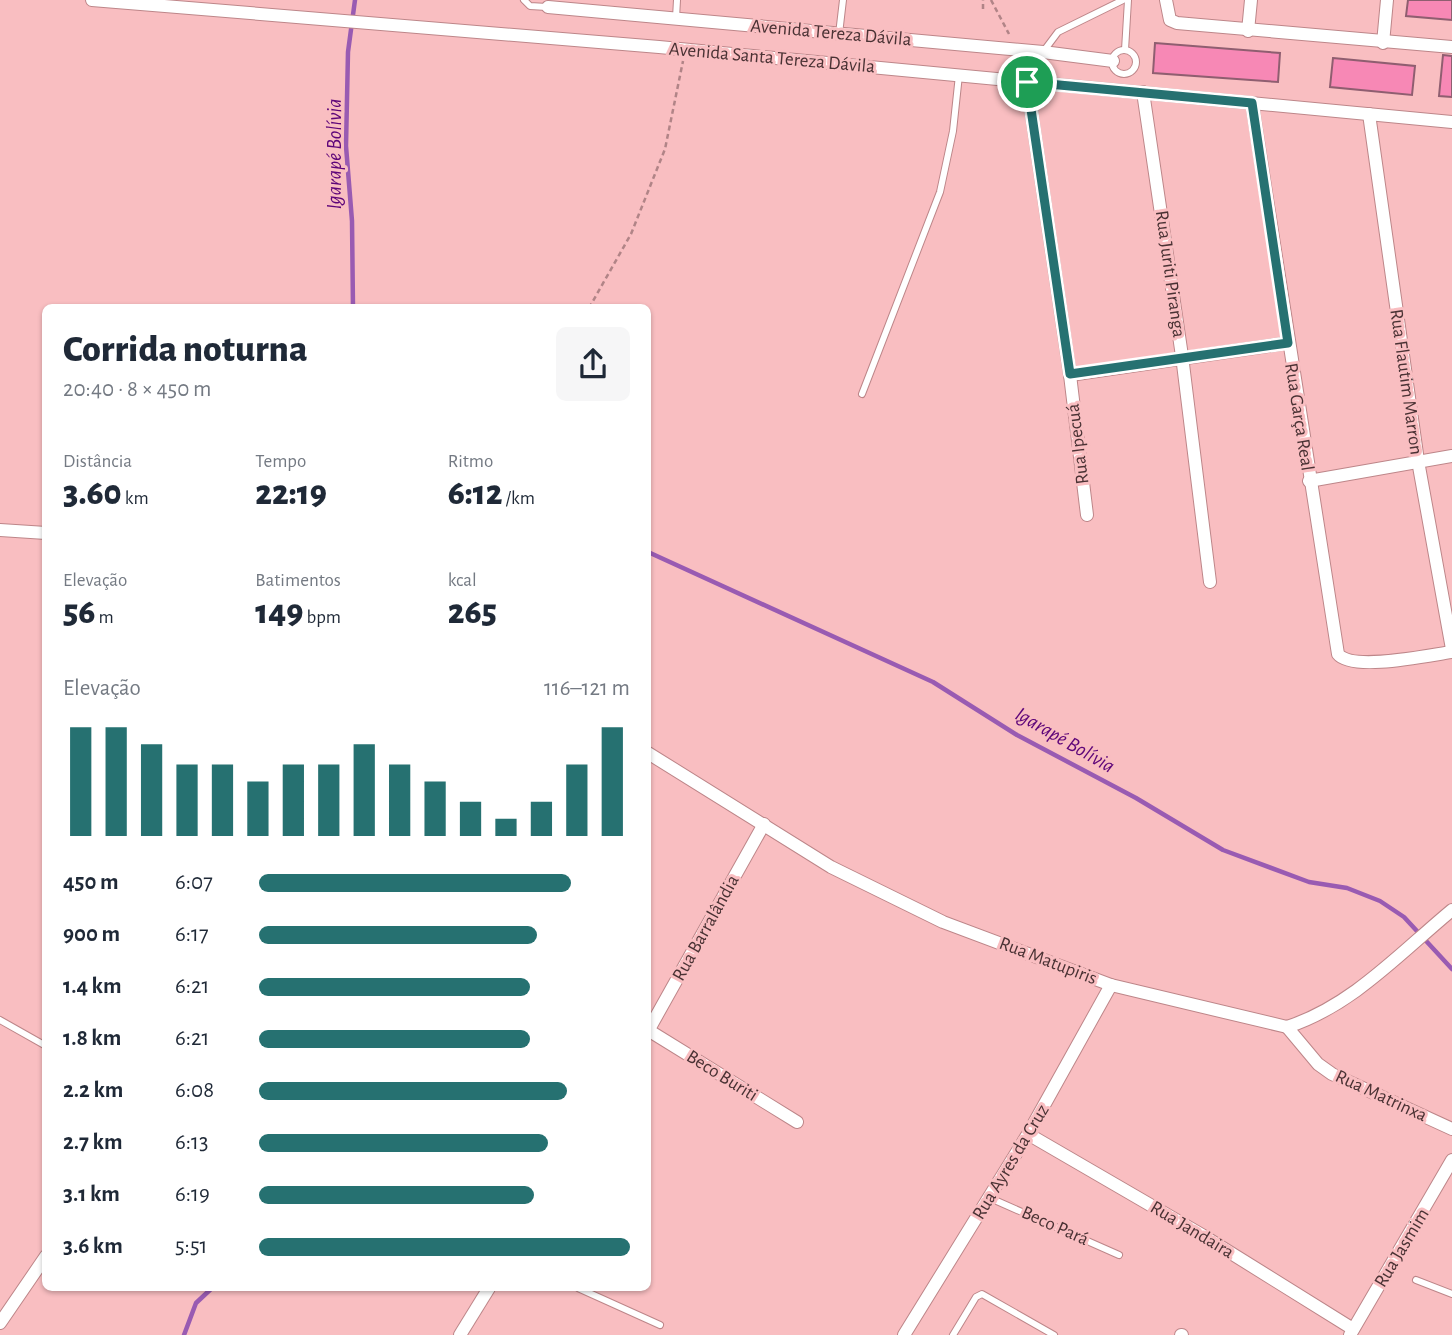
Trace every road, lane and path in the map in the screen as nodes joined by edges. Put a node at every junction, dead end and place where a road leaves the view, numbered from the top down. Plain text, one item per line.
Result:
1 (92, 0) edge
2 (524, 0) edge
3 (677, 0) edge
4 (843, 0) edge
5 (984, 0) edge
6 (991, 0) edge
7 (1126, 0) edge
8 (1166, 0) edge
9 (1251, 0) edge
10 (1387, 0) edge
11 (548, 7) joint
12 (983, 9) dead end
13 (676, 18) junction
14 (1248, 31) junction
15 (839, 34) junction
16 (1383, 43) junction
17 (1452, 47) edge
18 (685, 50) junction
19 (1017, 50) junction
20 (1125, 50) junction
21 (1043, 52) junction
22 (1113, 61) junction
23 (959, 75) junction
24 (1027, 82) junction
25 (1143, 92) junction
26 (1252, 103) junction
27 (1369, 114) junction
28 (1452, 122) edge
29 (591, 304) edge
30 (1288, 343) junction
31 (1182, 356) junction
32 (1070, 374) junction
33 (862, 394) dead end
34 (1452, 456) edge
35 (1418, 461) junction
36 (1309, 481) junction
37 (1087, 515) dead end
38 (0, 530) edge
39 (42, 533) edge
40 (1210, 582) dead end
41 (1452, 650) edge
42 (651, 755) edge
43 (764, 824) junction
44 (1452, 910) edge
45 (1111, 985) junction
46 (0, 1020) edge
47 (651, 1026) edge
48 (1287, 1027) junction
49 (651, 1033) edge
50 (42, 1044) edge
51 (797, 1122) dead end
52 (1452, 1129) edge
53 (1028, 1134) junction
54 (1452, 1160) edge
55 (990, 1198) junction
56 (1119, 1255) dead end
57 (42, 1262) edge
58 (1416, 1280) dead end
59 (487, 1291) edge
60 (585, 1291) edge
61 (1452, 1294) edge
62 (0, 1323) edge
63 (660, 1325) dead end
64 (1352, 1332) edge
65 (460, 1335) edge
66 (904, 1335) edge
67 (953, 1335) edge
68 (1054, 1335) edge

1 - 18 street, Avenida Santa Tereza Dávila
2 - 11 lane
3 - 13 lane
4 - 15 lane
5 - 12 path
6 - 19 path
7 - 20 lane
7 - 21 lane
8 - 14 street
9 - 14 street
10 - 16 street
11 - 13 street, Avenida Tereza Dávila
13 - 15 street, Avenida Tereza Dávila
14 - 16 street
15 - 19 street, Avenida Tereza Dávila
16 - 17 street
18 - 23 street, Avenida Santa Tereza Dávila
18 - 29 path
19 - 21 street, Avenida Tereza Dávila
20 - 22 lane
20 - 22 lane
21 - 22 street, Avenida Tereza Dávila
23 - 24 street, Avenida Santa Tereza Dávila
23 - 33 lane
24 - 25 street, Avenida Santa Tereza Dávila
24 - 32 street, Rua Ipecuá
25 - 26 street, Avenida Santa Tereza Dávila
25 - 31 street, Rua Juriti Piranga
26 - 27 street, Avenida Santa Tereza Dávila
26 - 30 street, Rua Garça Real
27 - 28 street, Avenida Santa Tereza Dávila
27 - 35 street, Rua Flautim Marron
30 - 31 street
30 - 36 street, Rua Garça Real
31 - 32 street
31 - 40 street, Rua Juriti Piranga
32 - 37 street, Rua Ipecuá
34 - 35 street
35 - 36 street
35 - 41 street, Rua Flautim Marron
36 - 41 street, Rua Garça Real
38 - 39 street
42 - 43 street, Rua Matupiris
43 - 45 street, Rua Matupiris
43 - 47 street, Rua Barralândia
44 - 48 street
45 - 48 street, Rua Matupiris
45 - 53 street, Rua Ayres da Cruz
46 - 50 lane
48 - 52 street, Rua Matrinxa
49 - 51 street, Beco Buriti
53 - 55 street, Rua Ayres da Cruz
53 - 64 street, Rua Jandaira
54 - 64 street, Rua Jasmim
55 - 56 lane, Beco Pará
55 - 66 street, Rua Ayres da Cruz
57 - 62 street
58 - 61 lane
59 - 65 street
60 - 63 lane
67 - 68 lane

